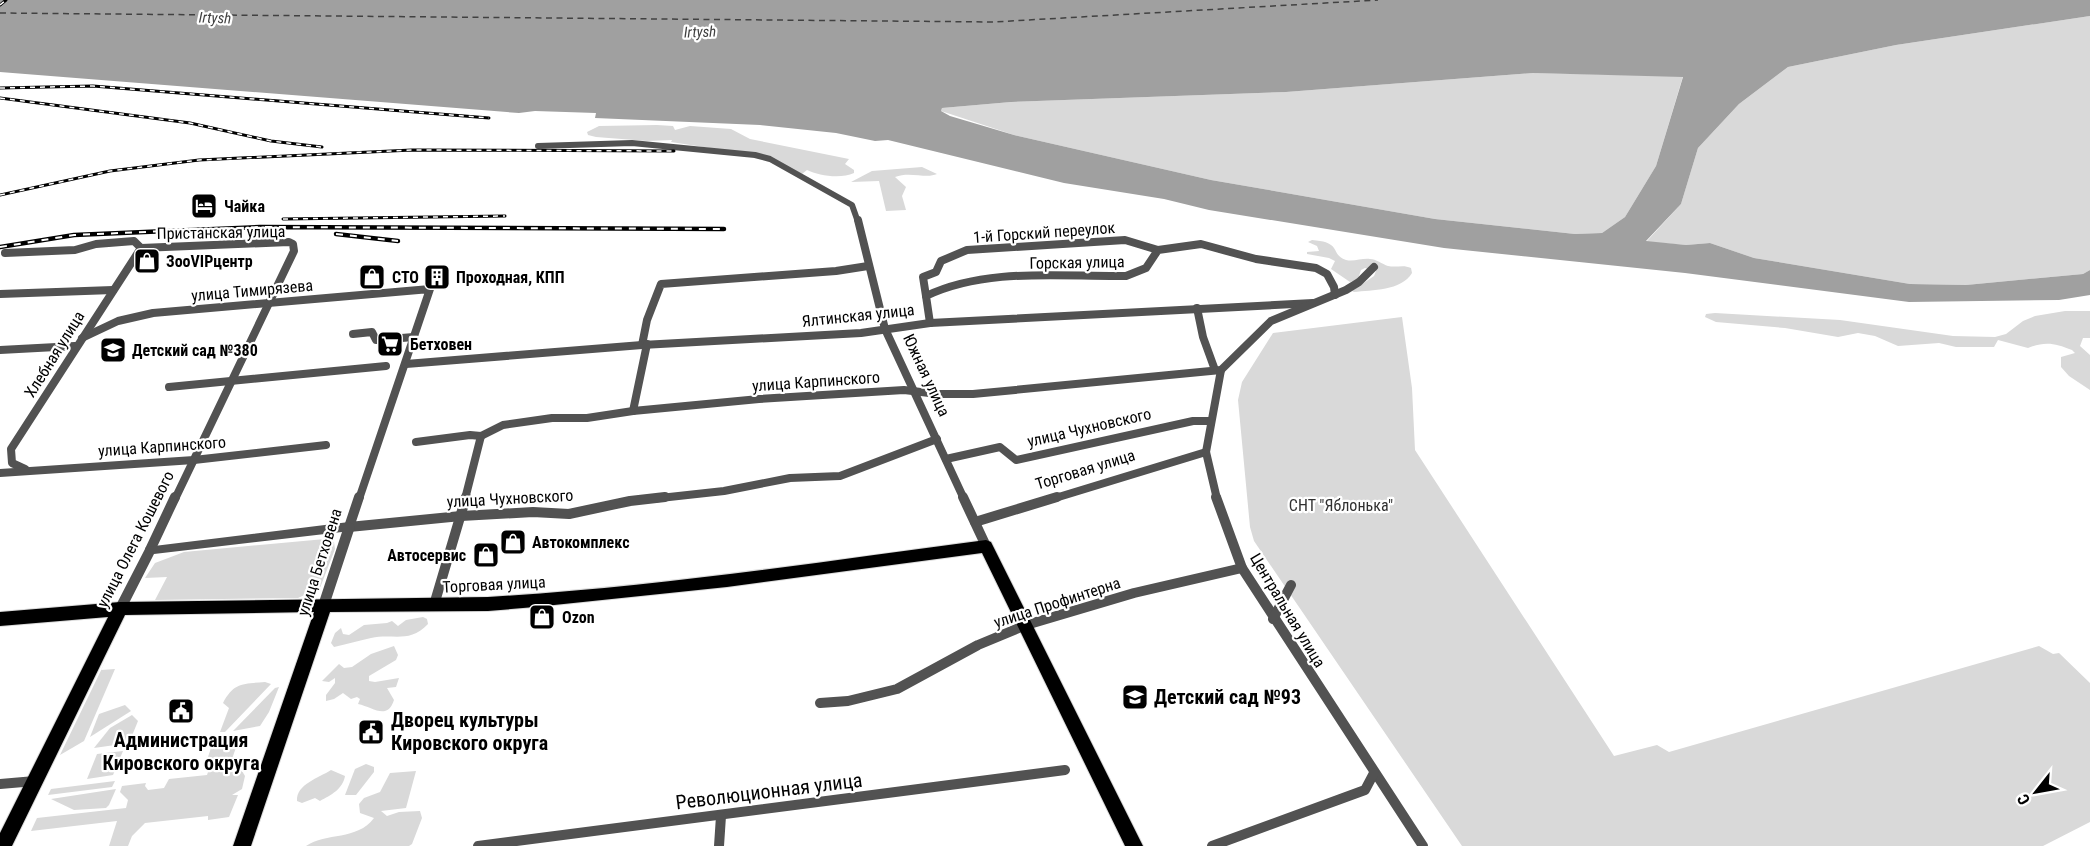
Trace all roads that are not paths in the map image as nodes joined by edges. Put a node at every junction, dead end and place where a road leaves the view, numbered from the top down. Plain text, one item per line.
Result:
1 (538, 146) dead end
2 (294, 247) joint
3 (141, 248) junction
4 (1158, 250) junction
5 (5, 253) dead end
6 (868, 266) junction
7 (1374, 267) dead end
8 (430, 289) joint
9 (113, 290) junction
10 (0, 294) edge
11 (1335, 295) junction
12 (926, 296) junction
13 (268, 303) junction
14 (1313, 303) junction
15 (1197, 308) junction
16 (930, 322) junction
17 (885, 328) junction
18 (353, 334) dead end
19 (414, 337) junction
20 (82, 338) junction
21 (644, 344) junction
22 (75, 346) junction
23 (0, 350) edge
24 (406, 364) junction
25 (386, 366) dead end
26 (1218, 370) junction
27 (231, 381) junction
28 (169, 387) dead end
29 (915, 393) junction
30 (633, 411) junction
31 (1209, 421) junction
32 (482, 436) junction
33 (937, 439) junction
34 (416, 442) dead end
35 (326, 445) dead end
36 (1206, 452) junction
37 (946, 459) junction
38 (195, 460) junction
39 (28, 470) junction
40 (0, 473) edge
41 (461, 516) junction
42 (975, 522) junction
43 (349, 527) junction
44 (986, 546) junction
45 (150, 550) junction
46 (1242, 568) junction
47 (1291, 585) dead end
48 (324, 604) junction
49 (434, 605) junction
50 (120, 609) junction
51 (0, 618) edge
52 (1274, 619) junction
53 (1026, 625) junction
54 (819, 703) dead end
55 (1065, 770) dead end
56 (1374, 773) junction
57 (35, 781) junction
58 (0, 784) edge
59 (721, 816) junction
60 (3, 846) edge
61 (242, 846) edge
62 (478, 846) edge
63 (719, 846) edge
64 (1134, 846) edge
65 (1212, 846) edge
66 (1423, 846) edge

1 - 6 street, Южная улица
2 - 3 street, Пристанская улица
2 - 13 street, улица Олега Кошевого
3 - 5 street, Пристанская улица
3 - 9 street, Хлебная улица
4 - 11 street
4 - 12 street, Горская улица
4 - 12 street, 1-й Горский переулок
6 - 17 street, Южная улица
6 - 21 street
7 - 11 street
8 - 13 street, улица Тимирязева
8 - 19 street, улица Бетховена
9 - 10 street
9 - 20 street, Хлебная улица
11 - 14 street
12 - 16 street
13 - 20 street, улица Тимирязева
13 - 27 street, улица Олега Кошевого
14 - 15 street, Ялтинская улица
14 - 26 street
15 - 16 street, Ялтинская улица
15 - 26 street
16 - 17 street, Ялтинская улица
17 - 21 street, Ялтинская улица
17 - 29 street, Южная улица
18 - 19 street
19 - 24 street, улица Бетховена
20 - 22 street, Хлебная улица
21 - 24 street, Ялтинская улица
21 - 30 street
22 - 23 street
22 - 39 street, Хлебная улица
24 - 43 street, улица Бетховена
25 - 27 street
26 - 29 street, улица Карпинского
26 - 31 street, Центральная улица
27 - 28 street
27 - 38 street, улица Олега Кошевого
29 - 30 street, улица Карпинского
29 - 33 street, Южная улица
30 - 32 street, улица Карпинского
31 - 36 street, Центральная улица
31 - 37 street, улица Чухновского
32 - 34 street, улица Карпинского
32 - 41 street
33 - 37 street, Южная улица
33 - 41 street, улица Чухновского
35 - 38 street, улица Карпинского
36 - 42 street, Торговая улица
36 - 46 street, Центральная улица
37 - 42 street, Южная улица
38 - 39 street, улица Карпинского
38 - 45 street, улица Олега Кошевого
39 - 40 street, улица Карпинского
41 - 43 street, улица Чухновского
41 - 49 street
42 - 44 street, Южная улица
43 - 45 street, улица Чухновского
43 - 48 street, улица Бетховена
44 - 49 main road, Торговая улица
44 - 53 main road, Южная улица
45 - 50 street, улица Олега Кошевого
46 - 52 street, Центральная улица
46 - 53 street, улица Профинтерна
47 - 52 street
48 - 49 main road, Торговая улица
48 - 50 main road, Торговая улица
48 - 61 main road, улица Бетховена
50 - 51 main road, Торговая улица
50 - 57 main road, улица Олега Кошевого
52 - 56 street, Центральная улица
53 - 54 street, улица Профинтерна
53 - 64 main road, Южная улица
55 - 59 street, Революционная улица
56 - 65 street
56 - 66 street, Центральная улица
57 - 58 street
57 - 60 main road, улица Олега Кошевого
59 - 62 street, Революционная улица
59 - 63 street

